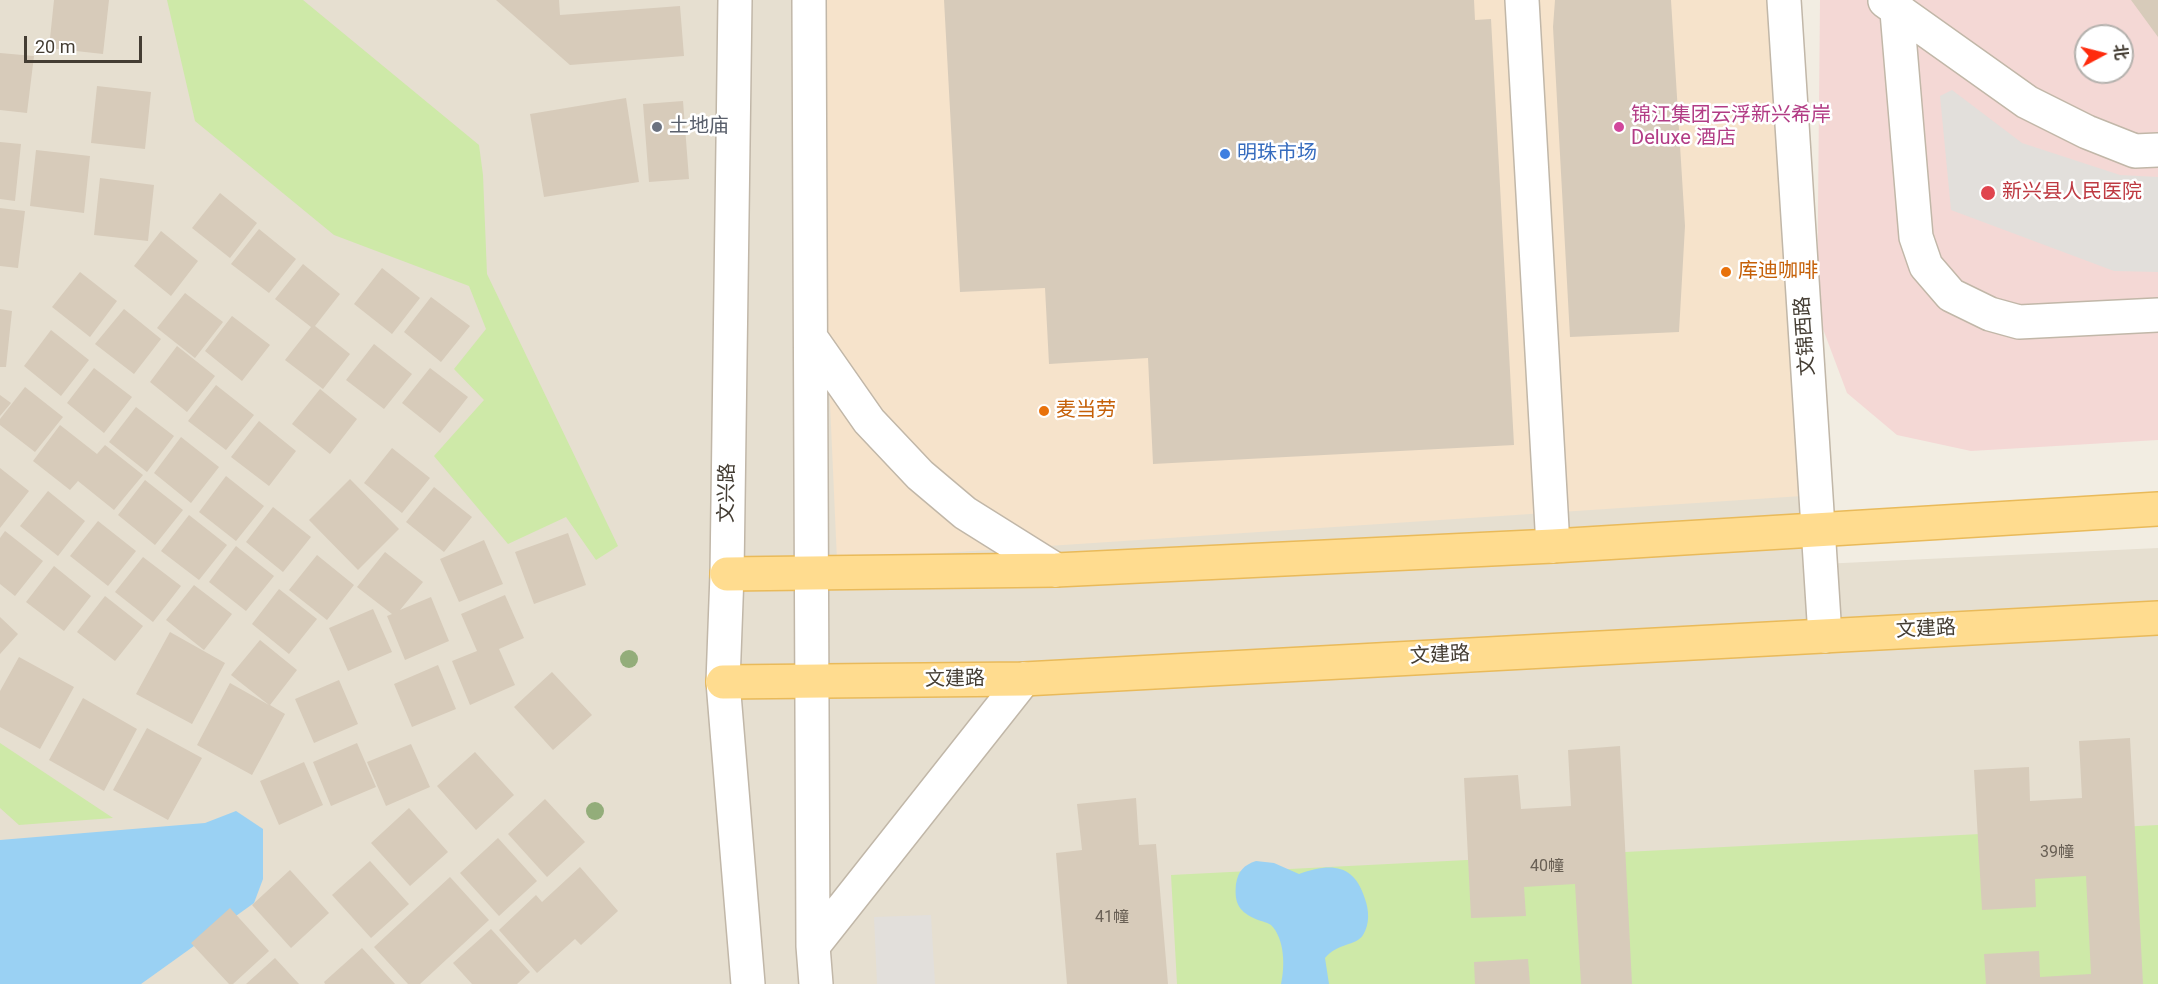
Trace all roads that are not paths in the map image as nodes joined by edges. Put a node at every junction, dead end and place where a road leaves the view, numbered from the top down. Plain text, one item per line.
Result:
1 (735, 0) edge
2 (809, 0) edge
3 (1522, 0) edge
4 (1784, 0) edge
5 (1892, 3) edge
6 (2158, 150) edge
7 (2158, 315) edge
8 (812, 338) junction
9 (2158, 509) edge
10 (1819, 530) junction
11 (1553, 546) junction
12 (1056, 570) junction
13 (813, 573) junction
14 (727, 574) junction
15 (2158, 618) edge
16 (1825, 636) junction
17 (1024, 679) junction
18 (813, 681) junction
19 (723, 682) junction
20 (813, 946) junction
21 (748, 984) edge
22 (816, 984) edge

1 - 14 street, 文兴路
2 - 8 street
3 - 11 street
4 - 10 street, 文锦西路
5 - 6 street
5 - 7 street
8 - 12 street
8 - 13 street
9 - 10 main road
10 - 11 main road
10 - 16 street, 文锦西路
11 - 12 main road
12 - 13 main road
13 - 14 main road
13 - 18 street
14 - 19 street, 文兴路
15 - 16 main road, 文建路
16 - 17 main road, 文建路
17 - 18 main road, 文建路
17 - 20 street
18 - 19 main road, 文建路
18 - 20 street
19 - 21 street, 文兴路
20 - 22 street

